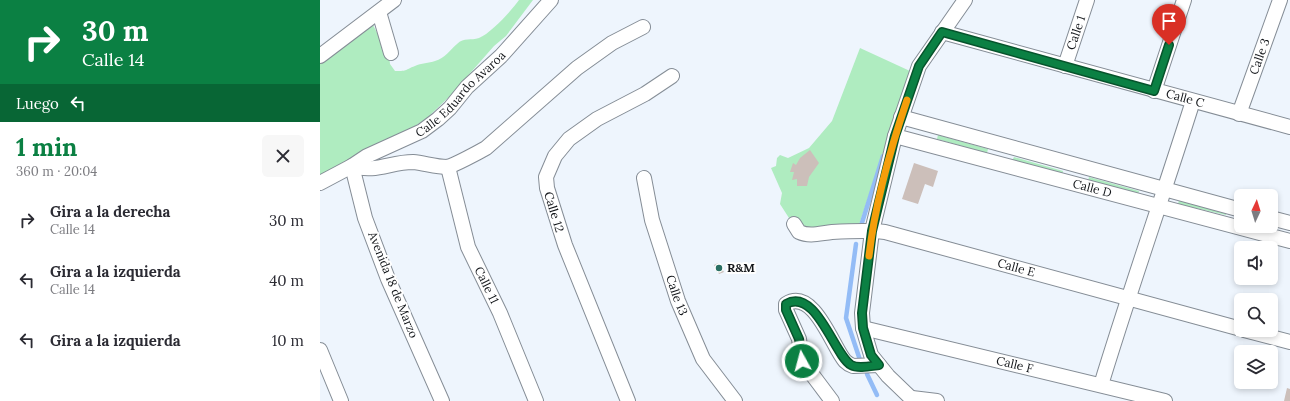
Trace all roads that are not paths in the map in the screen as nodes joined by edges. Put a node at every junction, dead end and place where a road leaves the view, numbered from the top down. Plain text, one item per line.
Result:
1 (394, 0) edge
2 (551, 0) edge
3 (965, 0) edge
4 (1087, 0) edge
5 (1184, 0) edge
6 (1280, 0) edge
7 (379, 12) junction
8 (643, 27) dead end
9 (942, 32) junction
10 (391, 53) dead end
11 (320, 56) edge
12 (1065, 66) junction
13 (672, 76) dead end
14 (1154, 91) junction
15 (1193, 102) junction
16 (1239, 114) junction
17 (901, 117) junction
18 (1290, 127) edge
19 (895, 136) junction
20 (352, 166) junction
21 (448, 167) junction
22 (644, 178) dead end
23 (320, 183) edge
24 (1165, 190) junction
25 (1160, 206) junction
26 (1234, 208) edge
27 (1278, 220) edge
28 (1290, 223) edge
29 (794, 224) dead end
30 (872, 231) junction
31 (1290, 241) edge
32 (1127, 299) junction
33 (1234, 327) edge
34 (863, 328) junction
35 (1271, 337) edge
36 (1290, 342) edge
37 (320, 350) edge
38 (879, 365) junction
39 (1102, 384) junction
40 (913, 399) edge
41 (341, 401) edge
42 (442, 401) edge
43 (536, 401) edge
44 (628, 401) edge
45 (735, 401) edge
46 (832, 401) edge
47 (937, 401) edge
48 (1165, 401) edge

1 - 7 street
2 - 20 street, Calle Eduardo Avaroa
3 - 9 street
4 - 12 street, Calle 1
5 - 14 street
6 - 16 street, Calle 3
7 - 10 street
7 - 11 street
8 - 21 street
9 - 12 street, Calle C
9 - 17 street
12 - 14 street, Calle C
13 - 44 street, Calle 12
14 - 15 street, Calle C
15 - 16 street, Calle C
15 - 24 street
16 - 18 street, Calle C
17 - 19 street
17 - 24 street, Calle D
19 - 25 street, Calle D
19 - 30 street
20 - 21 street
20 - 23 street, Calle Eduardo Avaroa
20 - 42 street, Avenida 18 de Marzo
21 - 43 street, Calle 11
22 - 45 street, Calle 13
24 - 25 street
24 - 26 street, Calle D
25 - 31 street, Calle D
25 - 32 street
27 - 28 street
29 - 30 street, Calle E
30 - 32 street, Calle E
30 - 34 street
32 - 33 street, Calle E
32 - 39 street
34 - 38 street
34 - 39 street, Calle F
35 - 36 street
37 - 41 street
38 - 40 street
38 - 46 street
39 - 48 street, Calle F
40 - 47 street

